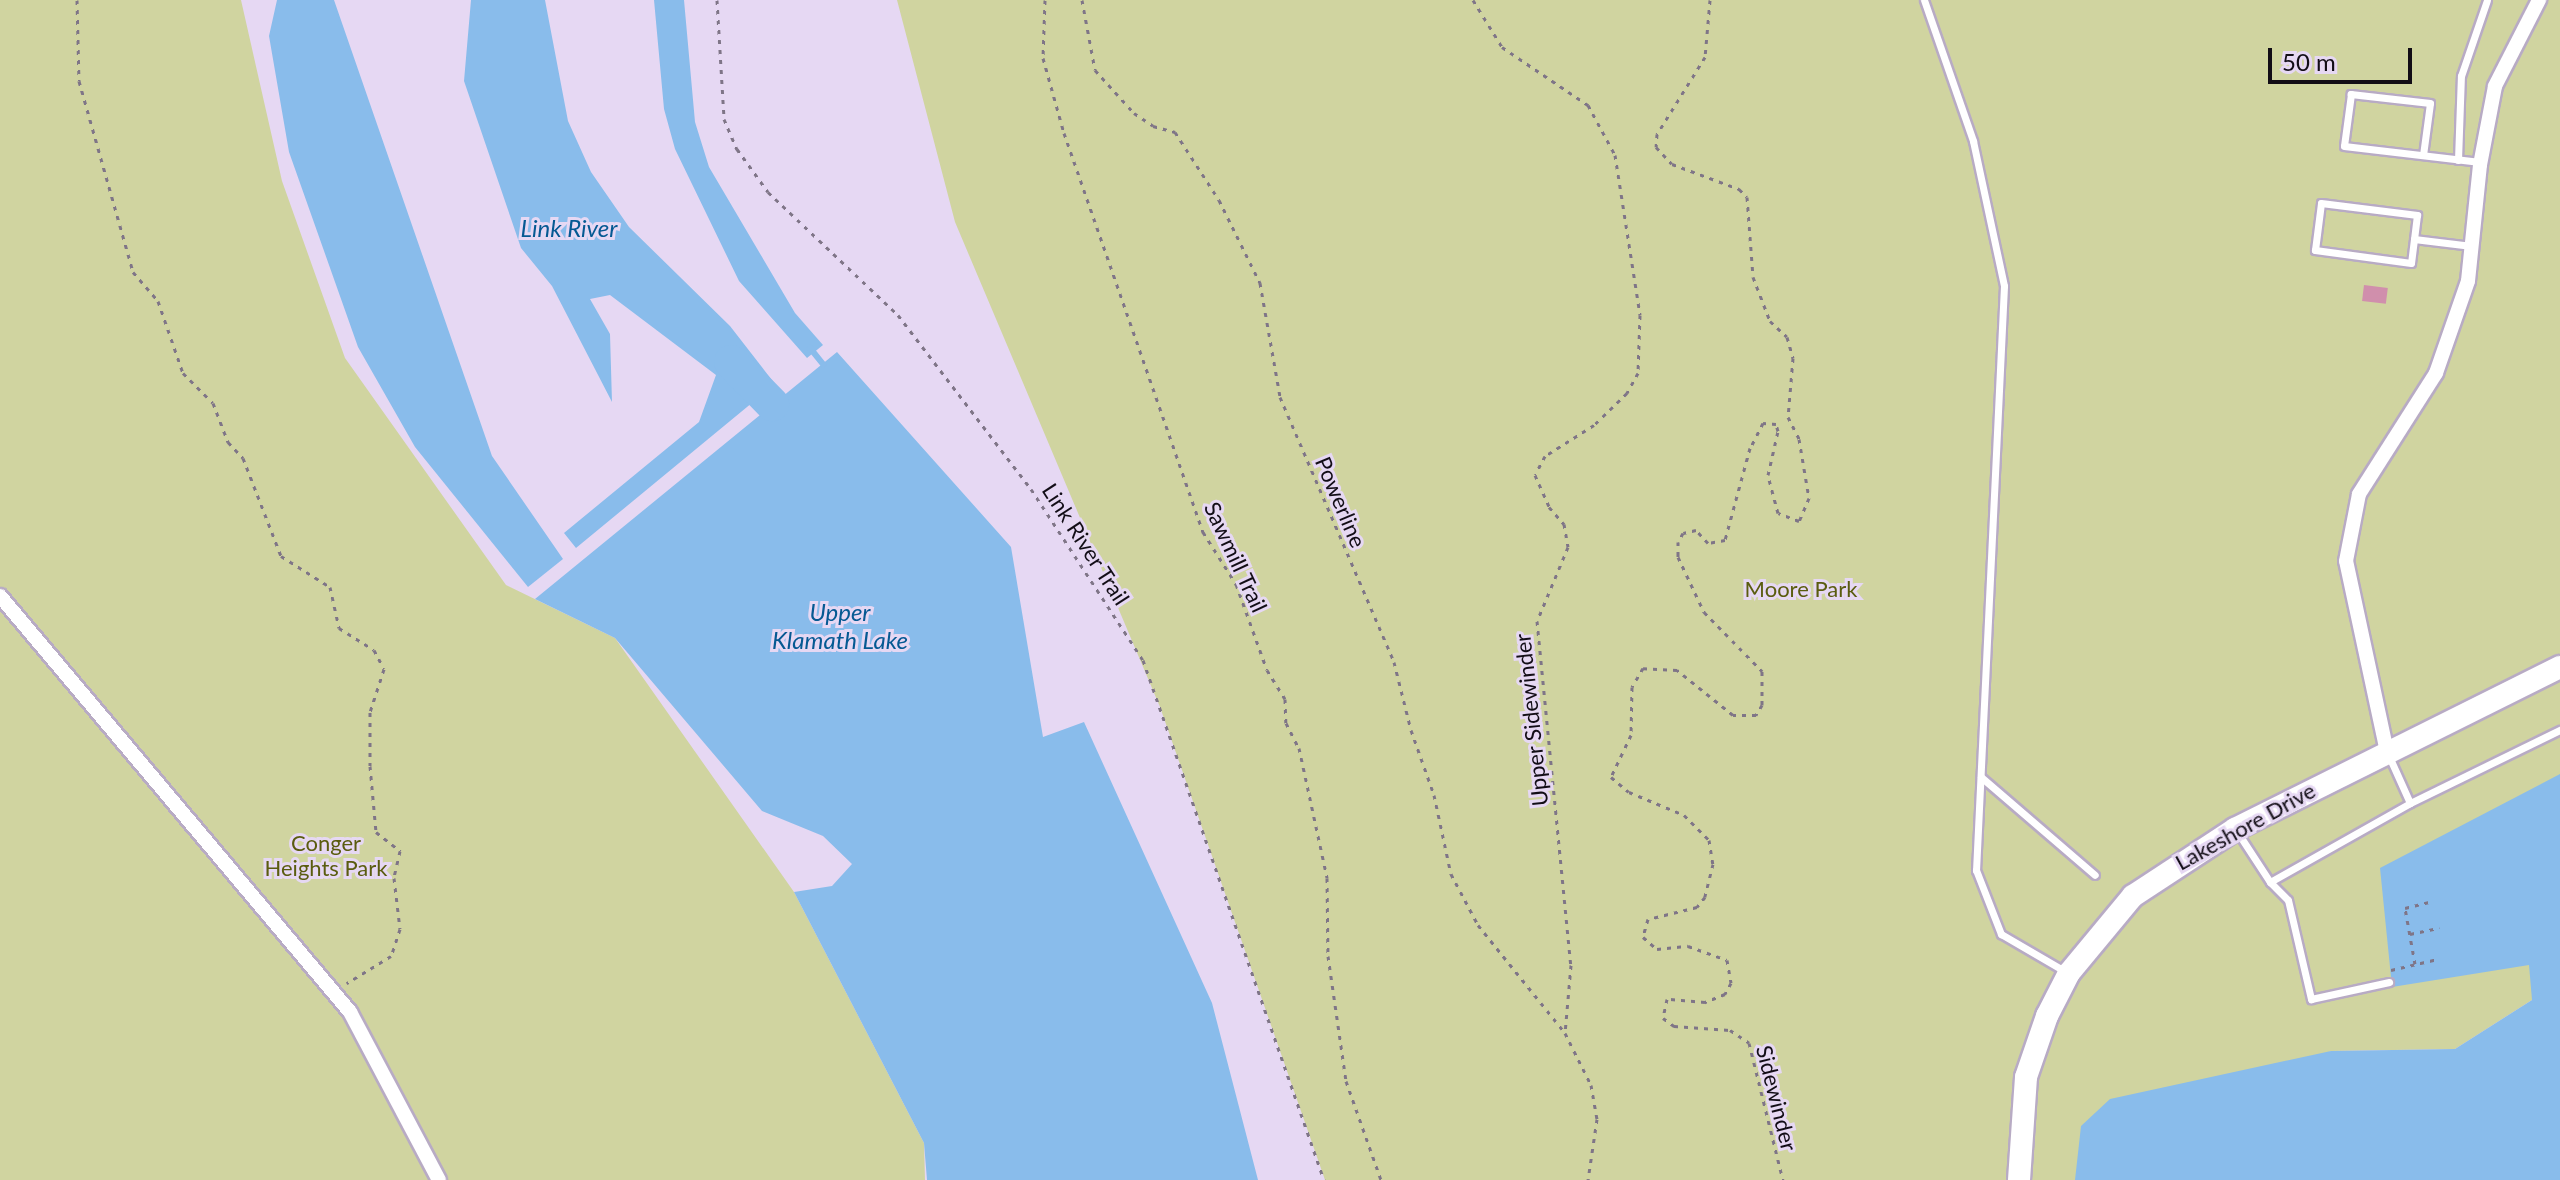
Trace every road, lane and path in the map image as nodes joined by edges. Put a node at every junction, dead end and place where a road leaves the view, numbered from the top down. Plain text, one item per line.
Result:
1 (77, 0) edge
2 (717, 0) edge
3 (1045, 0) edge
4 (1082, 0) edge
5 (1473, 0) edge
6 (1710, 0) edge
7 (1924, 0) edge
8 (2487, 0) edge
9 (2539, 0) edge
10 (2423, 155) junction
11 (2458, 160) junction
12 (2480, 162) junction
13 (2414, 239) junction
14 (2472, 246) junction
15 (0, 596) edge
16 (2560, 667) edge
17 (2560, 730) edge
18 (2387, 752) junction
19 (1981, 777) junction
20 (2410, 803) junction
21 (2235, 829) junction
22 (2095, 875) dead end
23 (2270, 882) junction
24 (2433, 901) dead end
25 (2439, 928) dead end
26 (2410, 934) junction
27 (2438, 959) dead end
28 (2415, 964) junction
29 (2390, 970) dead end
30 (2069, 973) junction
31 (2389, 982) dead end
32 (332, 989) junction
33 (1565, 1033) junction
34 (439, 1180) edge
35 (1324, 1180) edge
36 (1381, 1180) edge
37 (1588, 1180) edge
38 (1783, 1180) edge
39 (2019, 1180) edge

1 - 32 path
2 - 35 path, Link River Trail
3 - 36 path, Sawmill Trail
4 - 33 path, Powerline
5 - 33 path, Upper Sidewinder
6 - 38 path, Sidewinder
7 - 19 lane
8 - 11 lane
9 - 12 street
10 - 10 lane
10 - 11 lane
11 - 12 lane
12 - 14 street
13 - 13 lane
13 - 14 lane
14 - 18 street
15 - 32 street
16 - 18 main road, Lakeshore Drive
17 - 20 lane
18 - 20 lane
18 - 21 main road, Lakeshore Drive
19 - 22 lane
19 - 30 lane
20 - 23 lane
21 - 23 lane
21 - 30 main road, Lakeshore Drive
23 - 31 lane
24 - 26 path
25 - 26 path
26 - 28 path
27 - 28 path
28 - 29 path
30 - 39 main road, Lakeshore Drive
32 - 34 street
33 - 37 path

